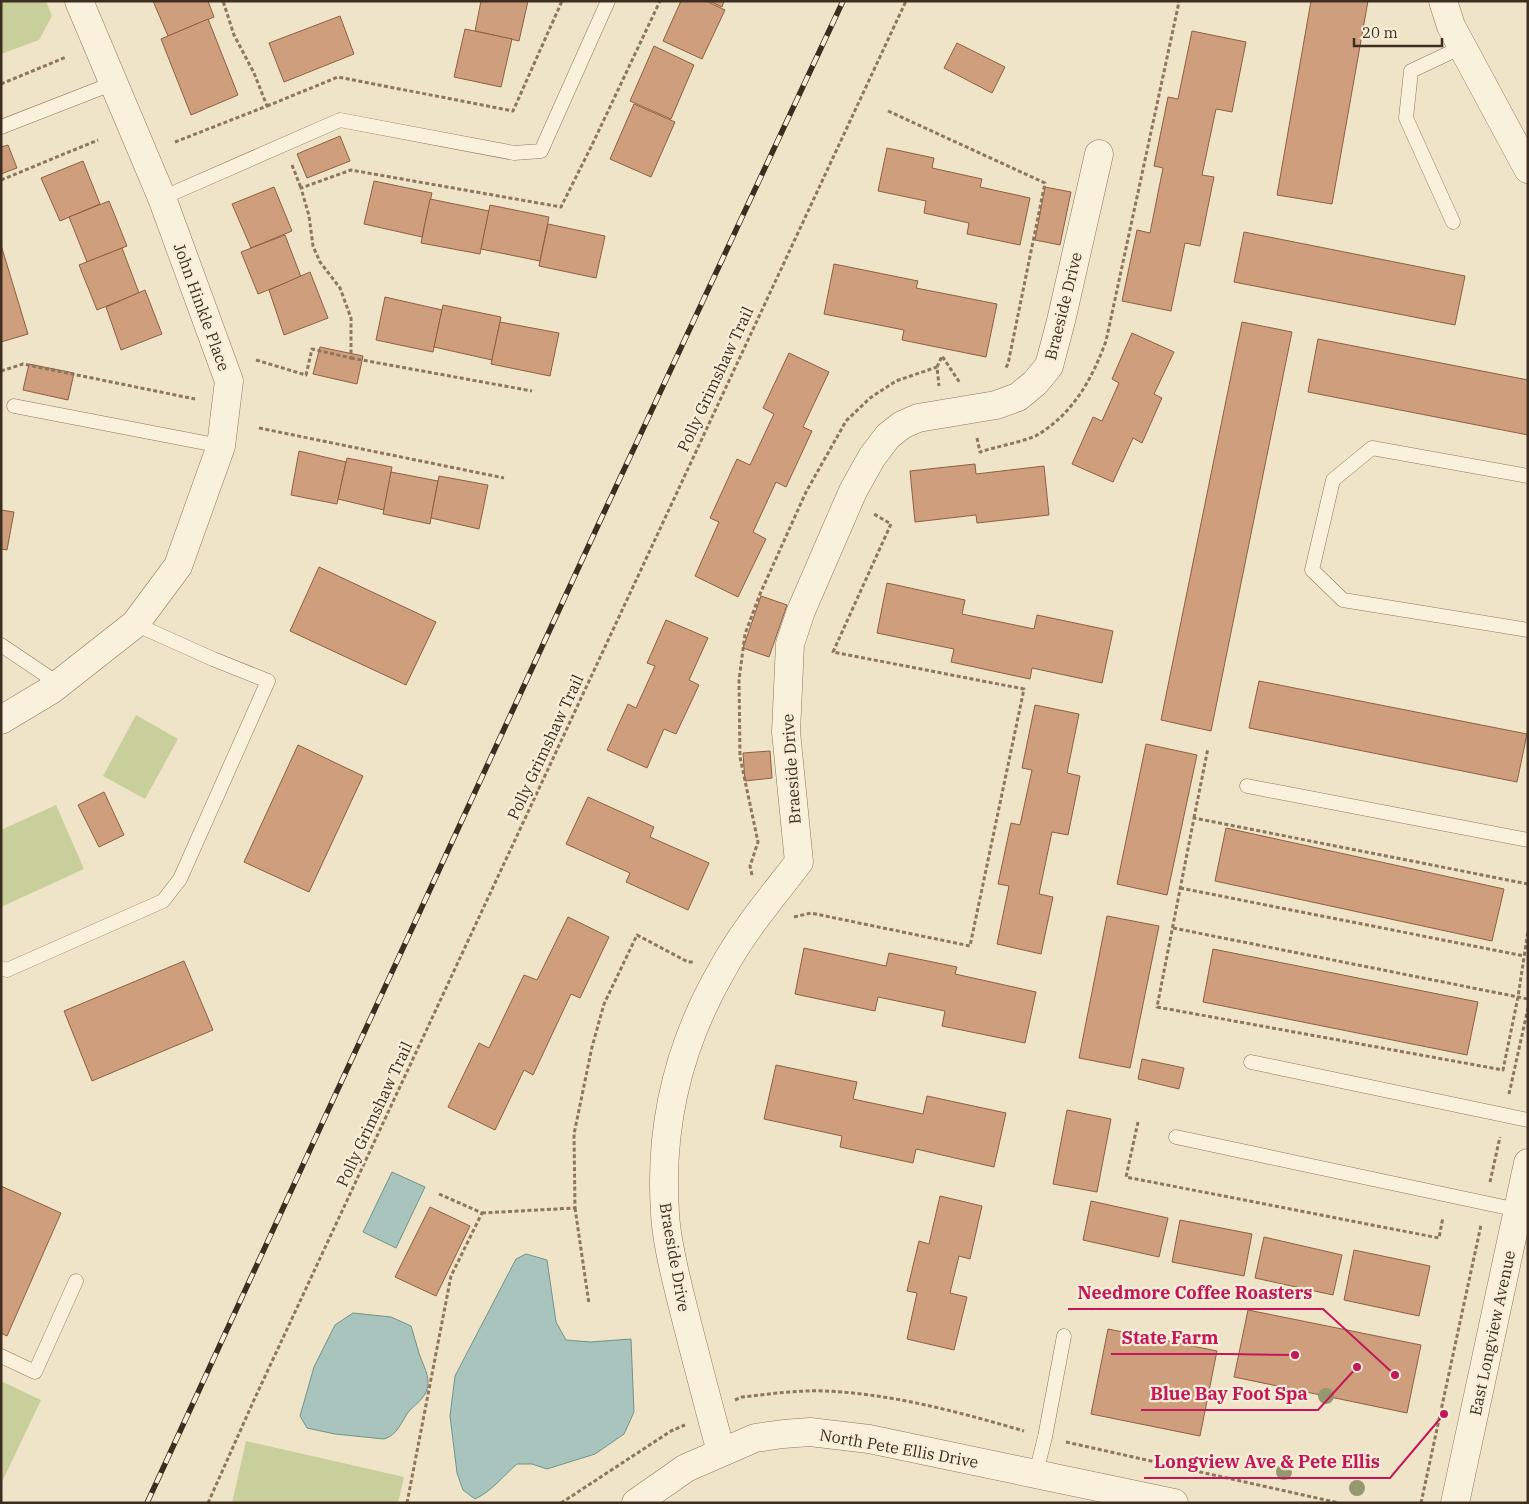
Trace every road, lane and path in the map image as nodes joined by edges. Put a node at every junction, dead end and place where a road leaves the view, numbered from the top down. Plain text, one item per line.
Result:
1 (79, 1) edge
2 (223, 1) edge
3 (562, 1) edge
4 (608, 1) edge
5 (660, 1) edge
6 (906, 1) edge
7 (1178, 1) edge
8 (1443, 1) edge
9 (1462, 47) junction
10 (66, 57) dead end
11 (114, 83) junction
12 (1, 84) edge
13 (267, 106) junction
14 (1, 127) edge
15 (98, 140) dead end
16 (175, 142) dead end
17 (1099, 154) dead end
18 (1528, 170) edge
19 (1, 180) edge
20 (162, 198) junction
21 (1454, 222) dead end
22 (351, 358) junction
23 (256, 360) dead end
24 (937, 367) dead end
25 (1, 371) edge
26 (962, 385) dead end
27 (532, 391) dead end
28 (195, 399) dead end
29 (14, 406) dead end
30 (259, 428) dead end
31 (970, 439) dead end
32 (221, 446) junction
33 (1528, 476) edge
34 (504, 478) dead end
35 (868, 511) dead end
36 (136, 624) junction
37 (1528, 630) edge
38 (1, 645) edge
39 (59, 684) junction
40 (1, 720) edge
41 (1208, 748) dead end
42 (1247, 786) dead end
43 (1194, 818) junction
44 (1528, 840) edge
45 (1528, 884) edge
46 (1180, 888) junction
47 (791, 918) dead end
48 (1173, 928) junction
49 (1528, 930) edge
50 (1524, 956) junction
51 (1, 968) edge
52 (1518, 997) junction
53 (1528, 999) edge
54 (1528, 1008) edge
55 (1251, 1062) dead end
56 (1505, 1115) junction
57 (1528, 1120) edge
58 (1138, 1122) dead end
59 (1176, 1137) dead end
60 (1527, 1173) edge
61 (439, 1194) dead end
62 (1448, 1195) junction
63 (1486, 1203) junction
64 (575, 1208) dead end
65 (1518, 1210) junction
66 (76, 1281) dead end
67 (589, 1304) dead end
68 (1064, 1336) dead end
69 (1, 1356) edge
70 (732, 1392) dead end
71 (735, 1401) dead end
72 (721, 1452) junction
73 (1036, 1473) junction
74 (208, 1503) edge
75 (407, 1503) edge
76 (636, 1503) edge
77 (1174, 1503) edge
78 (1421, 1503) edge
79 (1455, 1503) edge

1 - 11 street, John Hinkle Place
2 - 13 path
3 - 13 path
4 - 20 lane
5 - 22 path
6 - 74 path, Polly Grimshaw Trail
7 - 31 path
8 - 9 street
9 - 18 street
9 - 21 lane
10 - 12 path
11 - 14 lane
11 - 20 street, John Hinkle Place
13 - 16 path
15 - 19 path
17 - 72 street, Braeside Drive
20 - 32 street, John Hinkle Place
22 - 23 path
22 - 27 path
24 - 26 path
25 - 28 path
29 - 32 lane
30 - 34 path
32 - 36 street, John Hinkle Place
33 - 37 lane
35 - 47 path
36 - 39 street, John Hinkle Place
36 - 51 lane
38 - 39 lane
39 - 40 street, John Hinkle Place
41 - 43 path
42 - 44 lane
43 - 45 path
43 - 46 path
46 - 48 path
46 - 50 path
48 - 52 path
48 - 52 path
49 - 50 path
50 - 52 path
52 - 53 path
54 - 56 path
55 - 56 lane
56 - 57 lane
56 - 63 path
58 - 62 path
59 - 62 lane
60 - 65 street, East Longview Avenue
61 - 75 path
62 - 63 lane
63 - 65 lane
63 - 78 path
64 - 67 path
65 - 79 street, East Longview Avenue
66 - 69 lane
68 - 73 lane
70 - 71 path
72 - 73 street, North Pete Ellis Drive
72 - 76 street, North Pete Ellis Drive
73 - 77 street, North Pete Ellis Drive

